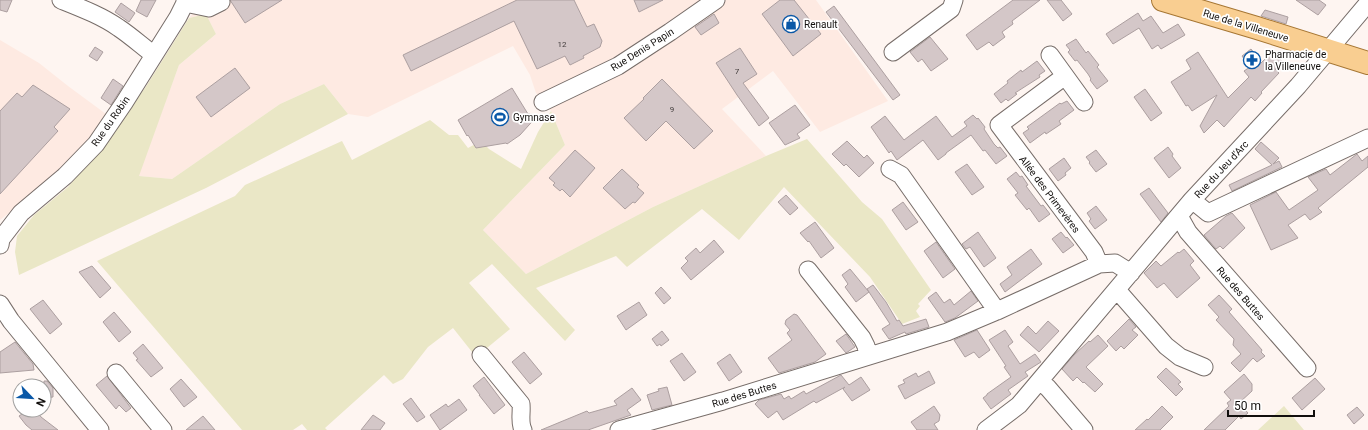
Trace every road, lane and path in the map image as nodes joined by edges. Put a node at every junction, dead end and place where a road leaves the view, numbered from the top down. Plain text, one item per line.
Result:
1 (61, 0) edge
2 (716, 0) edge
3 (954, 0) edge
4 (1163, 0) edge
5 (185, 1) edge
6 (221, 2) dead end
7 (1368, 3) edge
8 (1328, 51) junction
9 (893, 52) dead end
10 (154, 55) junction
11 (1050, 55) dead end
12 (1368, 63) edge
13 (1065, 76) junction
14 (543, 102) dead end
15 (1084, 102) dead end
16 (1368, 138) edge
17 (890, 169) dead end
18 (1192, 200) junction
19 (1179, 216) junction
20 (0, 245) edge
21 (1099, 264) junction
22 (808, 270) dead end
23 (1131, 273) junction
24 (1117, 290) junction
25 (0, 304) edge
26 (997, 311) junction
27 (481, 355) dead end
28 (868, 356) junction
29 (1204, 367) dead end
30 (1307, 368) dead end
31 (116, 373) dead end
32 (1040, 380) junction
33 (100, 430) edge
34 (163, 430) edge
35 (522, 430) edge
36 (619, 430) edge
37 (986, 430) edge
38 (1084, 430) edge

1 - 10 street
2 - 14 street, Rue Denis Papin
3 - 9 street
4 - 8 main road, Rue de la Villeneuve
5 - 6 street
5 - 10 street, Rue du Robin
7 - 8 street, Rue du Jeu d'Arc
8 - 12 main road, Rue de la Villeneuve
8 - 18 street, Rue du Jeu d'Arc
10 - 20 street, Rue du Robin
11 - 13 street
13 - 15 street
13 - 21 street, Allée des Primevères
16 - 18 street
17 - 26 street
18 - 19 street, Rue du Jeu d'Arc
19 - 23 street, Rue du Jeu d'Arc
19 - 30 street, Rue des Buttes
21 - 23 street, Rue des Buttes
21 - 26 street, Rue des Buttes
22 - 28 street
23 - 24 street, Rue du Jeu d'Arc
24 - 29 street
24 - 32 street, Rue du Jeu d'Arc
25 - 33 street
26 - 28 street, Rue des Buttes
27 - 35 street
28 - 36 street, Rue des Buttes
31 - 34 street
32 - 37 street, Rue du Jeu d'Arc
32 - 38 street

